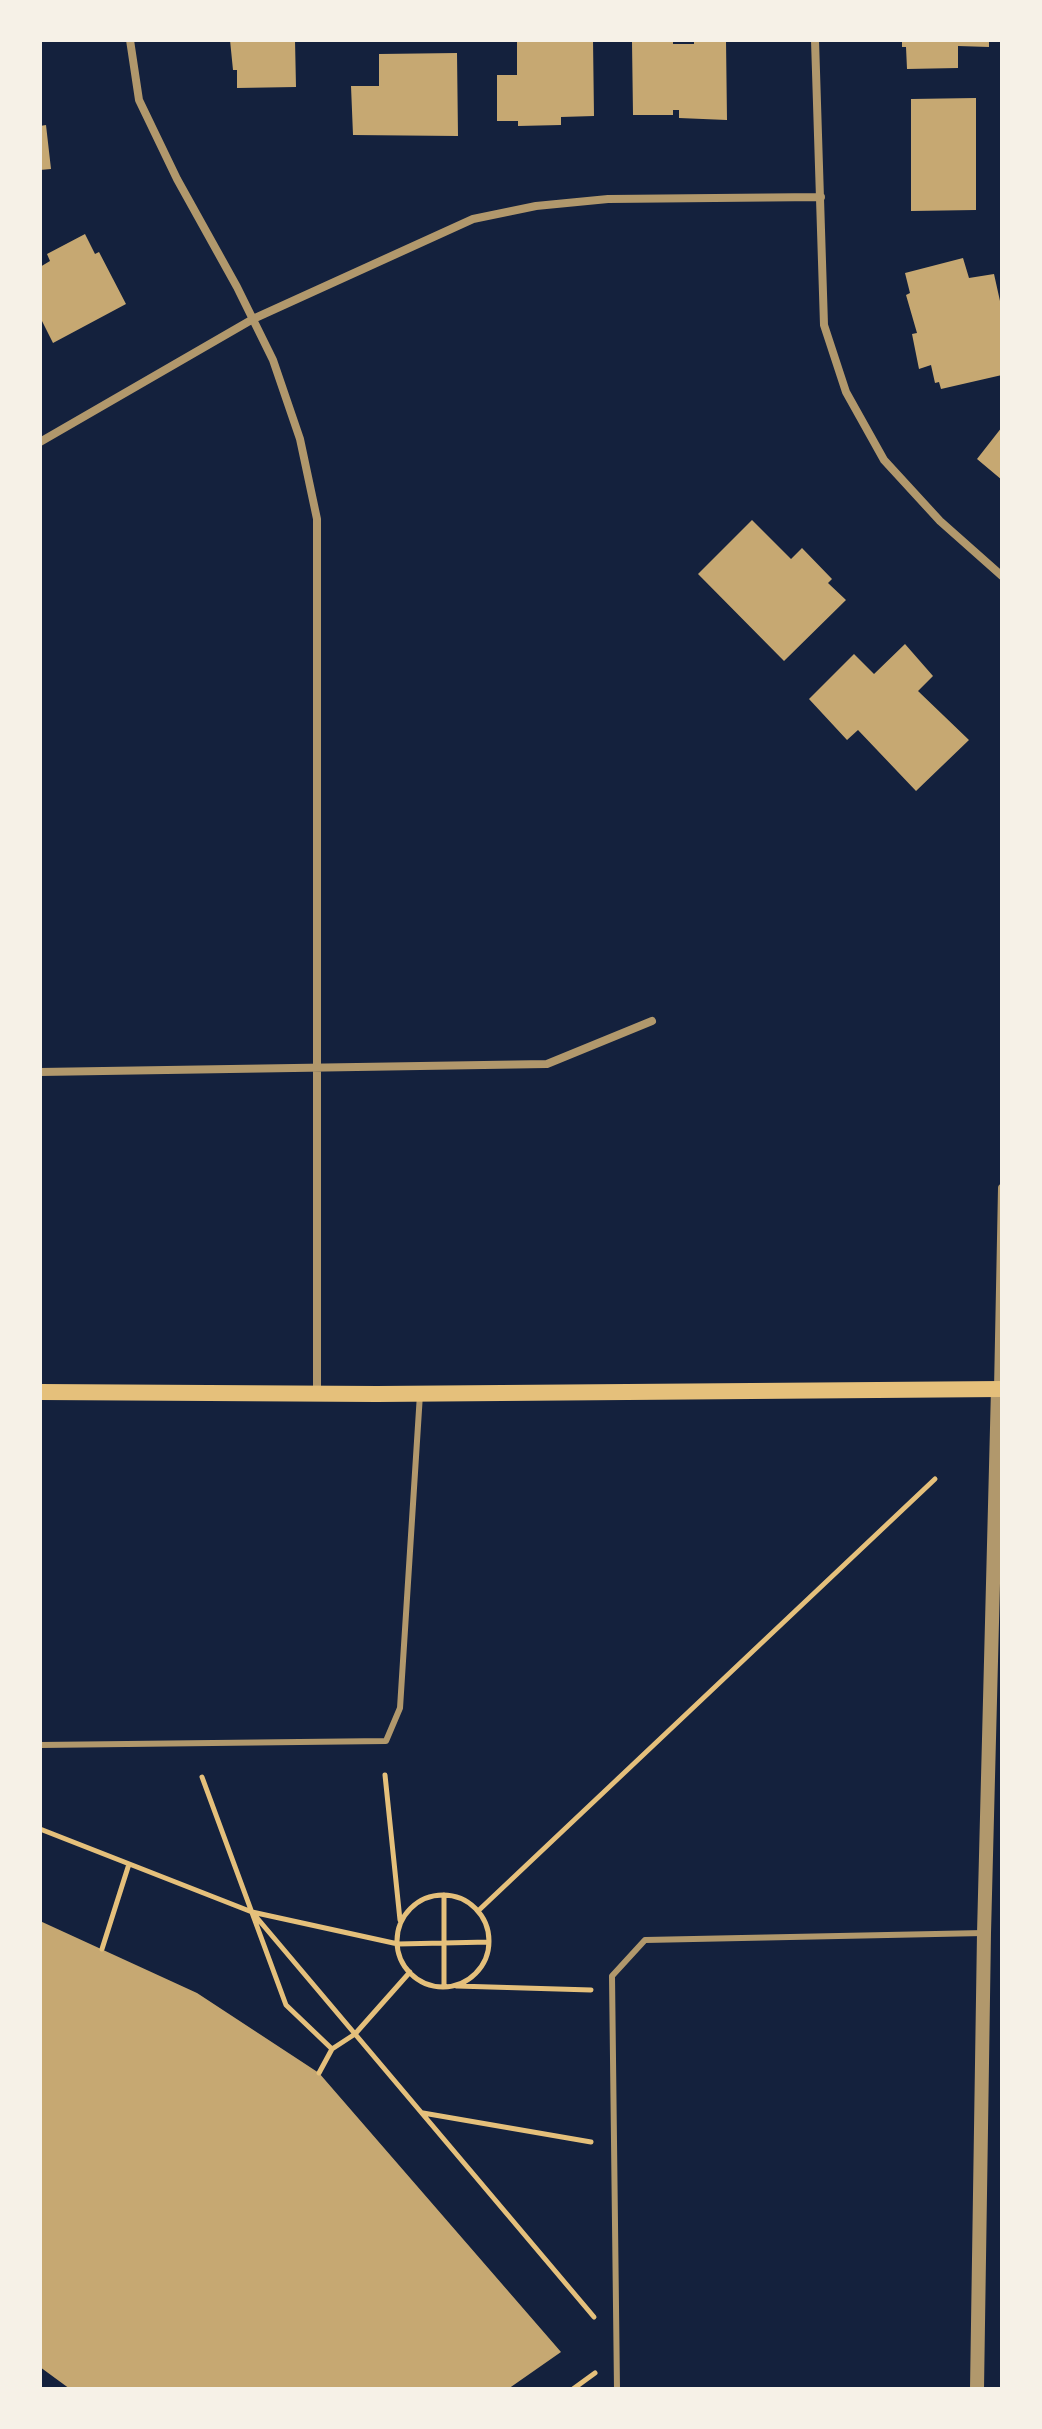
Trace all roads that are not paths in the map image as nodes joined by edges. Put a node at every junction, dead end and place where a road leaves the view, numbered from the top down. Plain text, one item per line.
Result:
1 (130, 40) edge
2 (815, 40) edge
3 (821, 197) junction
4 (253, 319) junction
5 (40, 442) edge
6 (1002, 576) edge
7 (652, 1021) dead end
8 (317, 1069) junction
9 (40, 1072) edge
10 (1002, 1188) edge
11 (1000, 1389) edge
12 (40, 1392) edge
13 (317, 1393) junction
14 (420, 1394) junction
15 (40, 1745) edge
16 (984, 1933) junction
17 (617, 2389) edge
18 (977, 2389) edge

1 - 4 street
2 - 3 street
3 - 4 street
3 - 6 street
4 - 5 street
4 - 8 street
7 - 8 street
8 - 9 street
8 - 13 street
10 - 11 street
11 - 14 main road
11 - 16 street
12 - 13 main road
13 - 14 main road
14 - 15 lane
16 - 17 lane
16 - 18 street

